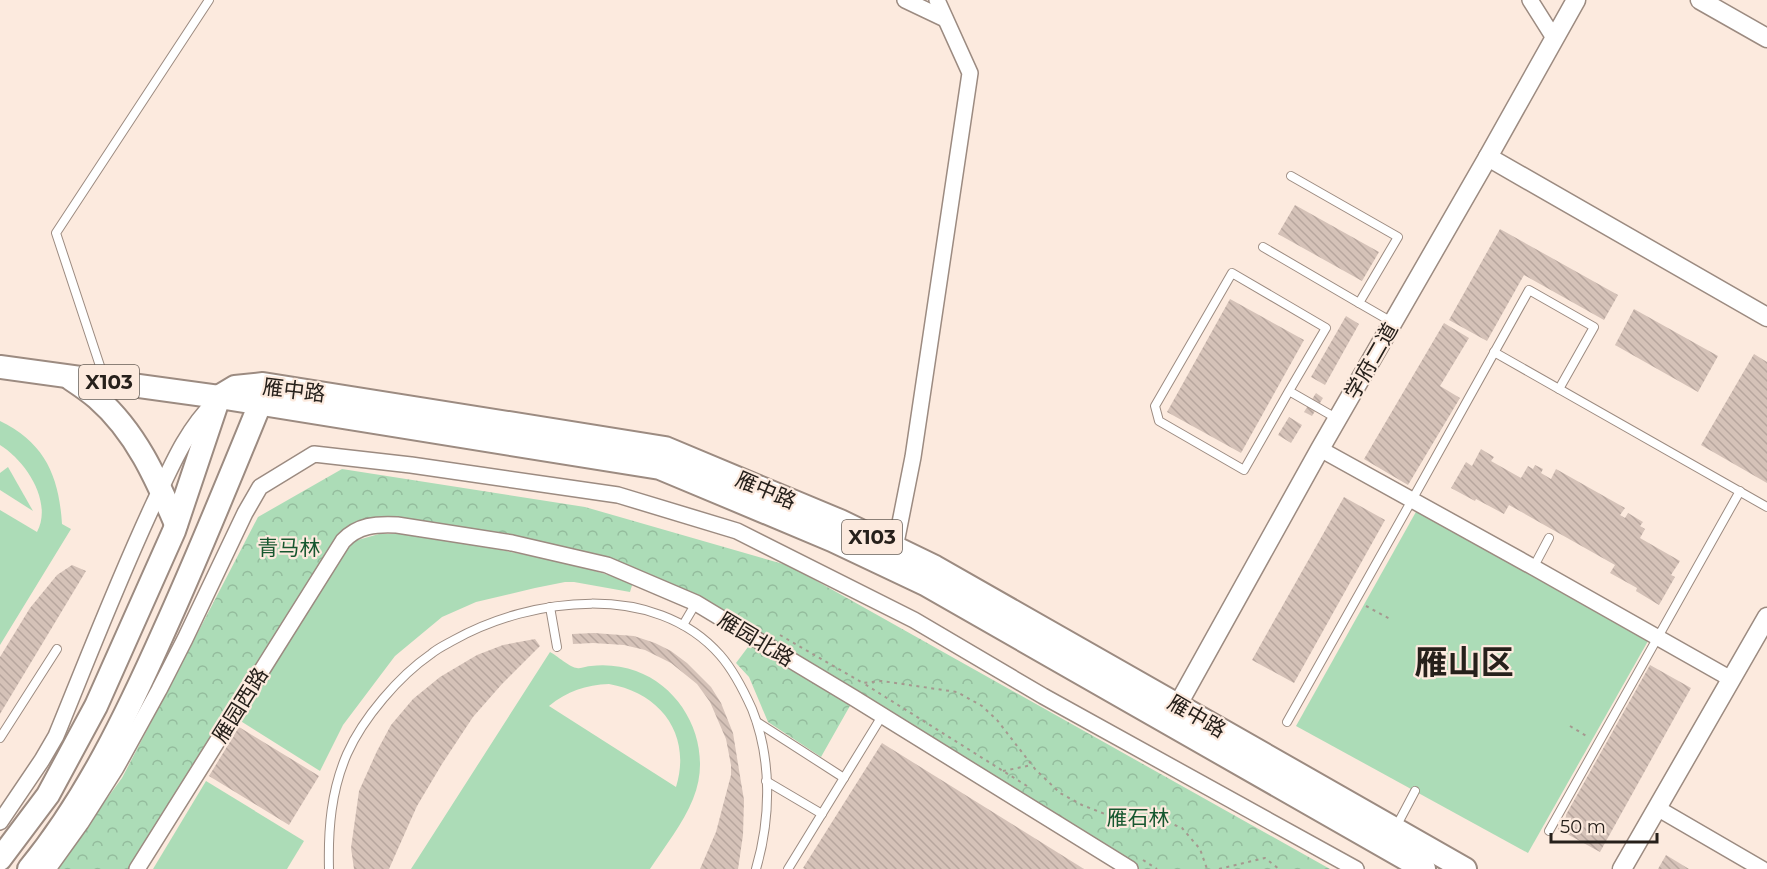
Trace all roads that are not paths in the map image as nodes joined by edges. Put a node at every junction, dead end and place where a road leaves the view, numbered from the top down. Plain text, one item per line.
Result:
1 (209, 0) edge
2 (905, 0) edge
3 (937, 0) edge
4 (1530, 0) edge
5 (1576, 0) edge
6 (1700, 0) edge
7 (945, 19) junction
8 (1554, 38) junction
9 (1767, 38) edge
10 (1488, 157) junction
11 (1291, 176) dead end
12 (1263, 247) dead end
13 (1359, 303) junction
14 (1767, 317) edge
15 (1393, 322) junction
16 (1494, 352) junction
17 (0, 367) edge
18 (67, 376) junction
19 (106, 382) junction
20 (1559, 389) junction
21 (1289, 391) junction
22 (219, 397) junction
23 (260, 404) junction
24 (1338, 419) junction
25 (1320, 449) junction
26 (161, 489) junction
27 (1740, 491) junction
28 (1412, 500) junction
29 (1767, 507) edge
30 (176, 524) junction
31 (1549, 538) dead end
32 (343, 541) joint
33 (892, 557) junction
34 (1532, 570) junction
35 (696, 603) junction
36 (550, 608) junction
37 (1767, 617) edge
38 (683, 625) junction
39 (1658, 638) junction
40 (557, 647) dead end
41 (57, 649) dead end
42 (1731, 679) junction
43 (1172, 714) junction
44 (882, 716) junction
45 (756, 721) junction
46 (1287, 722) dead end
47 (0, 738) edge
48 (844, 778) junction
49 (766, 781) junction
50 (1415, 791) dead end
51 (1657, 808) junction
52 (822, 814) junction
53 (0, 822) edge
54 (1549, 831) dead end
55 (1389, 838) junction
56 (0, 859) edge
57 (1134, 863) edge
58 (29, 869) edge
59 (48, 869) edge
60 (137, 869) edge
61 (329, 869) edge
62 (756, 869) edge
63 (788, 869) edge
64 (1356, 869) edge
65 (1424, 869) edge
66 (1465, 869) edge
67 (1622, 869) edge
68 (1762, 869) edge

1 - 19 lane
2 - 7 street
3 - 7 street
4 - 8 street
5 - 8 street, 学府二道
6 - 9 street
7 - 33 street
8 - 10 street, 学府二道
10 - 14 street
10 - 15 street, 学府二道
11 - 13 lane
12 - 13 lane
13 - 15 lane
15 - 24 street, 学府二道
16 - 20 lane
16 - 20 lane
16 - 28 lane
17 - 18 main road, X103
18 - 19 main road, X103
18 - 26 main road
19 - 22 main road, X103
20 - 27 lane
21 - 21 lane
21 - 24 lane
22 - 23 main road, 雁中路 / X103
22 - 26 street
22 - 30 main road
22 - 33 main road, 雁中路 / X103
23 - 33 main road, 雁中路 / X103
23 - 58 main road
24 - 25 street, 学府二道
25 - 28 street
25 - 43 street, 学府二道
26 - 30 main road
26 - 53 street
27 - 29 lane
27 - 39 lane
28 - 34 street
28 - 46 lane
30 - 56 main road
31 - 34 lane
32 - 35 street, 雁园北路
32 - 60 street, 雁园西路
33 - 43 main road, 雁中路 / X103
34 - 39 street
35 - 38 lane
35 - 44 street, 雁园北路
36 - 38 lane
36 - 40 lane
36 - 61 lane
37 - 42 street
38 - 45 lane
39 - 42 street
39 - 54 lane
41 - 47 lane
42 - 51 street
43 - 55 main road, 雁中路 / X103
44 - 48 lane
44 - 57 street, 雁园北路
45 - 48 lane
45 - 49 lane
48 - 52 lane
49 - 52 lane
49 - 62 lane
50 - 55 lane
51 - 67 street
51 - 68 street
52 - 63 lane
55 - 65 main road, 雁中路 / X103
55 - 66 main road, 雁中路 / X103
59 - 64 street

